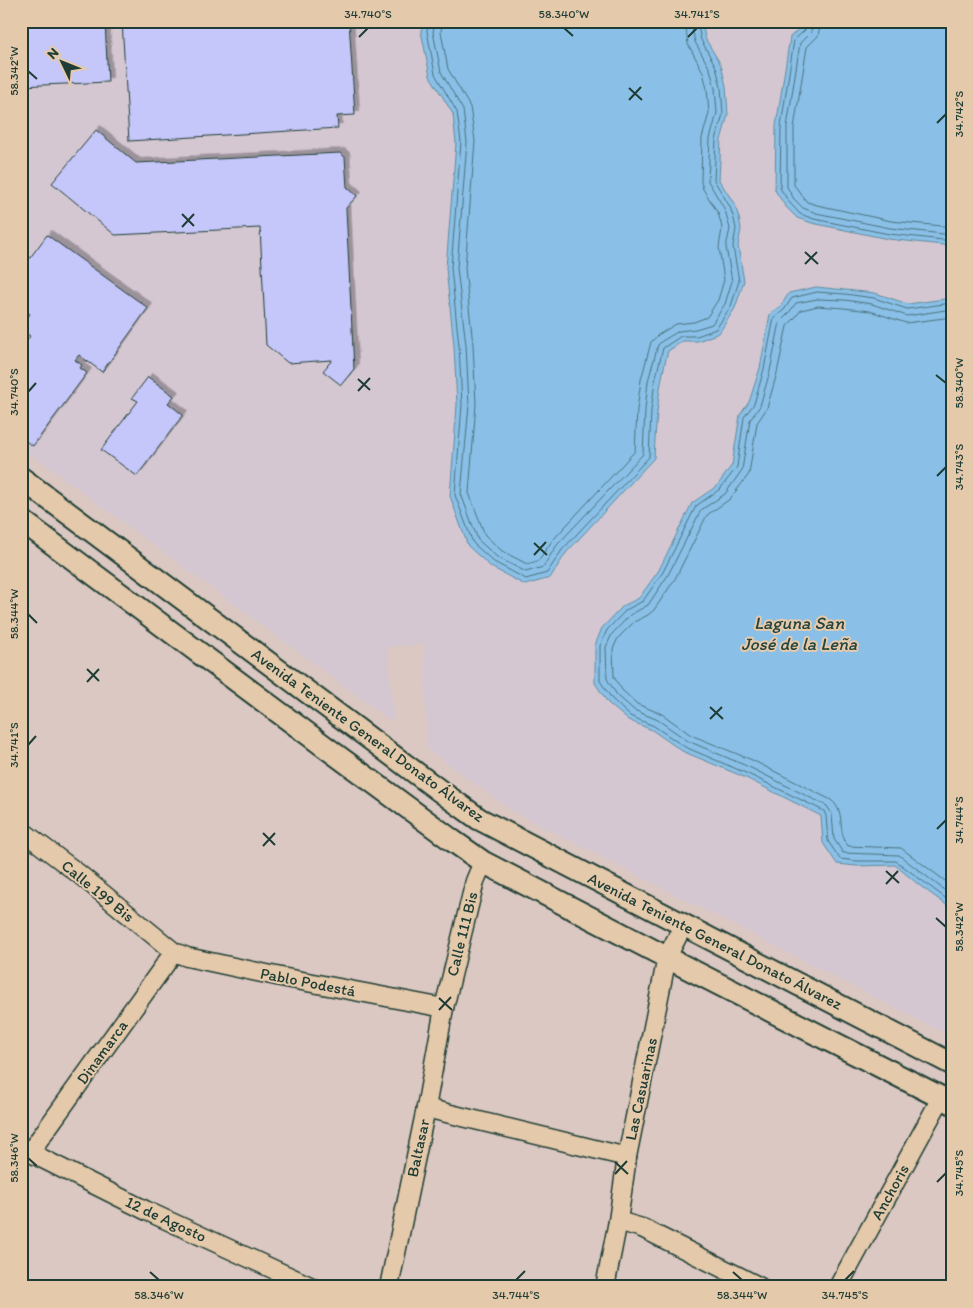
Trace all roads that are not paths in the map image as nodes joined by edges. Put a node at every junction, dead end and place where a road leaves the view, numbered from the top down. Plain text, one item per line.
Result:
1 (21, 478) edge
2 (21, 520) edge
3 (21, 830) edge
4 (484, 862) junction
5 (684, 924) junction
6 (174, 952) junction
7 (667, 958) junction
8 (444, 1008) junction
9 (952, 1064) edge
10 (946, 1101) edge
11 (426, 1108) junction
12 (26, 1150) edge
13 (627, 1158) junction
14 (618, 1221) junction
15 (312, 1287) edge
16 (389, 1287) edge
17 (604, 1287) edge
18 (760, 1287) edge
19 (838, 1287) edge

1 - 5 main road, Avenida Teniente General Donato Álvarez
2 - 4 main road, Avenida Teniente General Donato Álvarez
3 - 6 street, Calle 199 Bis
4 - 7 main road, Avenida Teniente General Donato Álvarez
4 - 8 street, Calle 111 Bis
5 - 7 street, Las Casuarinas
5 - 9 main road, Avenida Teniente General Donato Álvarez
6 - 8 street, Pablo Podestá
6 - 12 street, Dinamarca
7 - 10 main road, Avenida Teniente General Donato Álvarez
7 - 13 street, Las Casuarinas
8 - 11 street, Baltasar
10 - 19 street, Anchoris
11 - 13 street
11 - 16 street, Baltasar
12 - 15 street, 12 de Agosto
13 - 14 street, Las Casuarinas
14 - 17 street, Las Casuarinas
14 - 18 street

